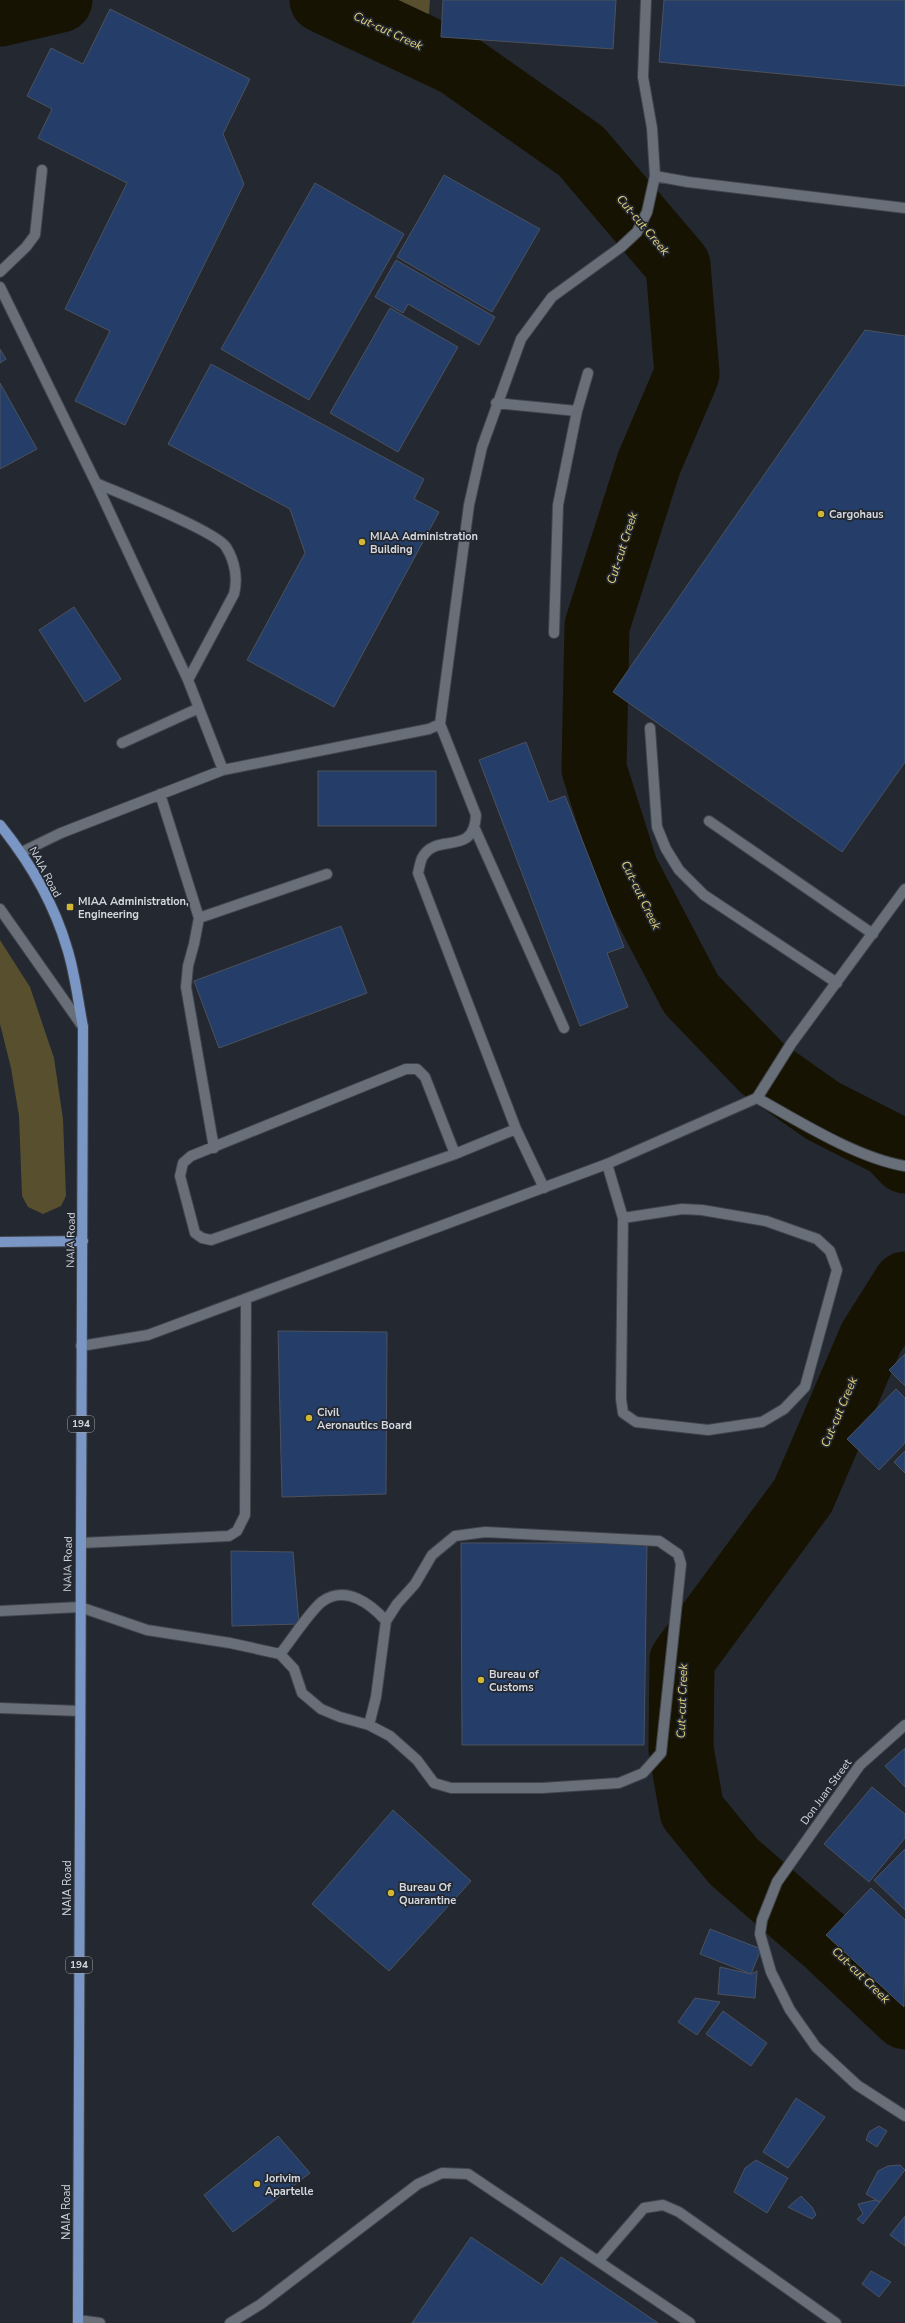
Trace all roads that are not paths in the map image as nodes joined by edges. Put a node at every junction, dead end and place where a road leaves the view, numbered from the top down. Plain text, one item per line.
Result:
1 (646, 0) edge
2 (42, 170) dead end
3 (655, 176) junction
4 (905, 208) edge
5 (0, 272) edge
6 (0, 287) edge
7 (588, 373) dead end
8 (496, 403) junction
9 (576, 411) junction
10 (96, 483) junction
11 (554, 633) dead end
12 (188, 680) junction
13 (199, 708) junction
14 (440, 724) junction
15 (650, 728) dead end
16 (122, 743) dead end
17 (223, 770) junction
18 (160, 794) junction
19 (709, 821) dead end
20 (0, 825) edge
21 (475, 829) junction
22 (22, 852) junction
23 (327, 874) dead end
24 (905, 889) edge
25 (0, 909) edge
26 (198, 918) junction
27 (872, 934) junction
28 (837, 983) junction
29 (82, 1027) junction
30 (564, 1028) dead end
31 (757, 1098) junction
32 (516, 1129) junction
33 (214, 1148) junction
34 (455, 1154) junction
35 (607, 1164) junction
36 (905, 1166) edge
37 (544, 1188) junction
38 (623, 1218) junction
39 (83, 1241) junction
40 (0, 1242) edge
41 (246, 1299) junction
42 (81, 1346) junction
43 (81, 1543) junction
44 (80, 1607) junction
45 (0, 1611) edge
46 (386, 1621) junction
47 (280, 1654) junction
48 (0, 1708) edge
49 (80, 1711) junction
50 (369, 1725) junction
51 (905, 1725) edge
52 (905, 2116) edge
53 (599, 2260) junction
54 (829, 2321) edge
55 (78, 2322) edge
56 (100, 2323) edge
57 (230, 2323) edge
58 (690, 2323) edge

1 - 3 street
2 - 5 street
3 - 4 street
3 - 8 street
6 - 10 street
7 - 9 street
8 - 9 street
8 - 14 street
9 - 11 street
10 - 12 street
10 - 12 street
12 - 13 street
13 - 16 street
13 - 17 street
14 - 17 street
14 - 21 street
15 - 28 street
17 - 18 street
18 - 22 street
18 - 26 street
19 - 27 street
20 - 22 main road, NAIA Road
21 - 30 street
21 - 32 street
22 - 29 main road, NAIA Road
23 - 26 street
24 - 27 street
25 - 29 street
26 - 33 street
27 - 28 street
28 - 31 street
29 - 39 main road, NAIA Road / 194
31 - 35 street
31 - 36 street
32 - 34 street
32 - 37 street
33 - 34 street
33 - 34 street
35 - 37 street
35 - 38 street
37 - 41 street
38 - 38 street
39 - 40 main road
39 - 42 main road, NAIA Road / 194
41 - 42 street
41 - 43 street
42 - 43 main road, NAIA Road / 194
43 - 44 main road, NAIA Road / 194
44 - 45 street
44 - 47 street
44 - 49 main road, NAIA Road / 194
46 - 47 street
46 - 50 street
46 - 50 street
47 - 50 street
48 - 49 street
49 - 55 main road, NAIA Road / 194
51 - 52 street, Don Juan Street
53 - 54 street
53 - 57 street
53 - 58 street
55 - 56 street

